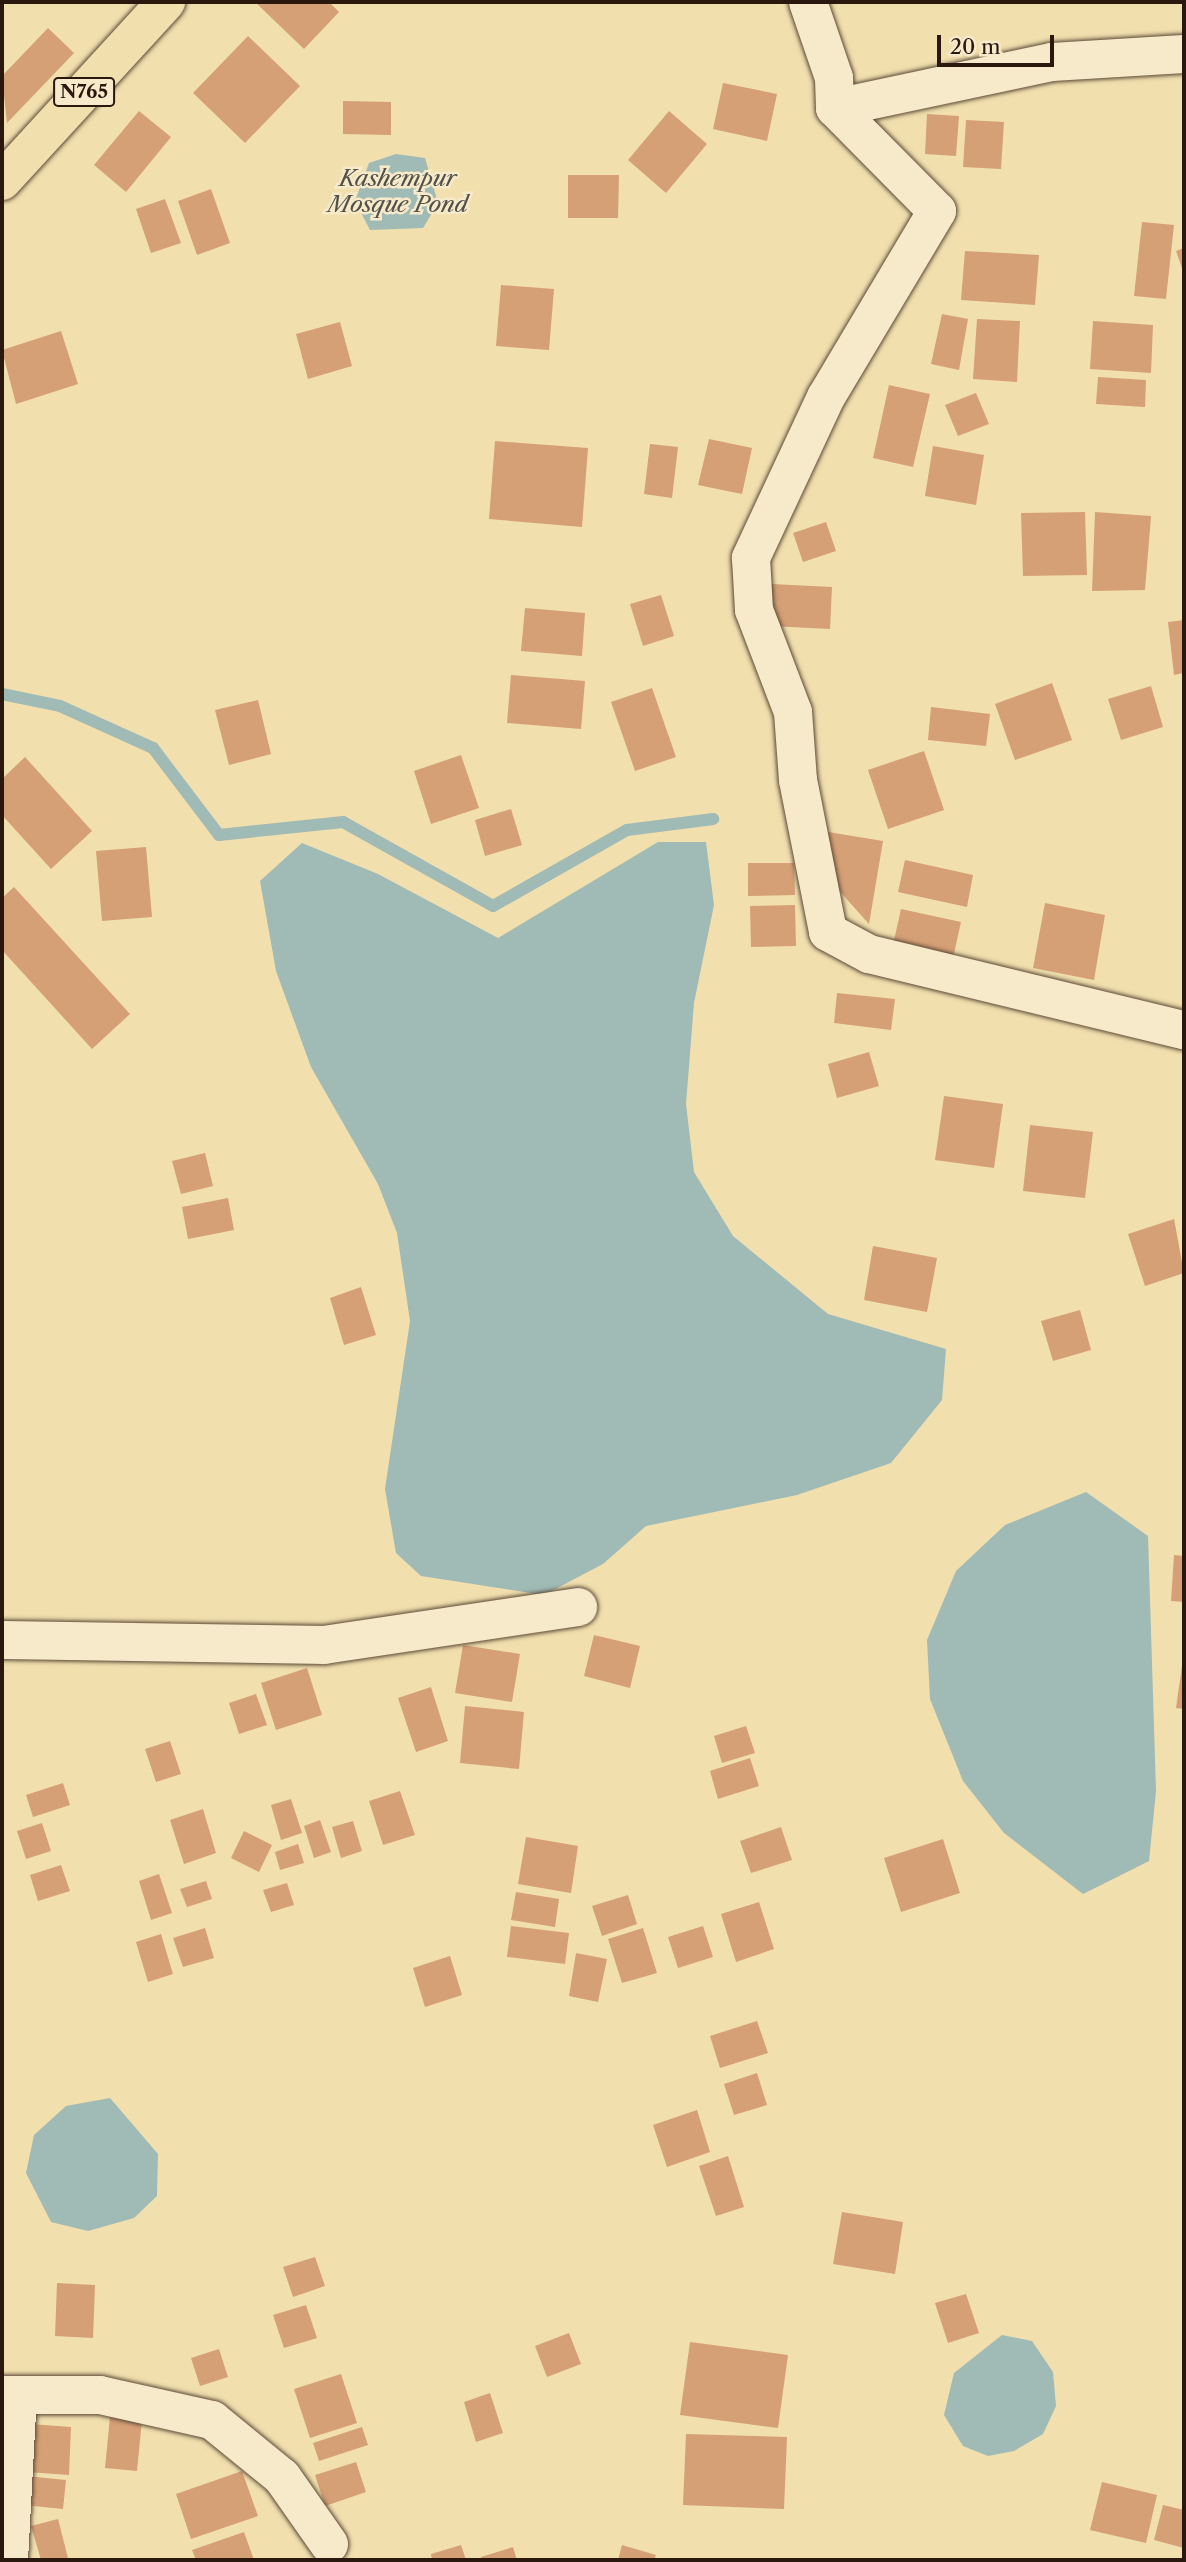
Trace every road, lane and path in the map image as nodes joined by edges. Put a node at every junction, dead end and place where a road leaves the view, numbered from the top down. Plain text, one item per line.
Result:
1 (166, 2) edge
2 (808, 2) edge
3 (1184, 54) edge
4 (835, 108) junction
5 (2, 181) edge
6 (1184, 1030) edge
7 (578, 1607) dead end
8 (2, 1640) edge
9 (10, 2395) edge
10 (330, 2544) dead end
11 (9, 2560) edge

1 - 5 highway, N765
2 - 4 street
3 - 4 street
4 - 6 street
7 - 8 street
9 - 10 street
9 - 11 street

